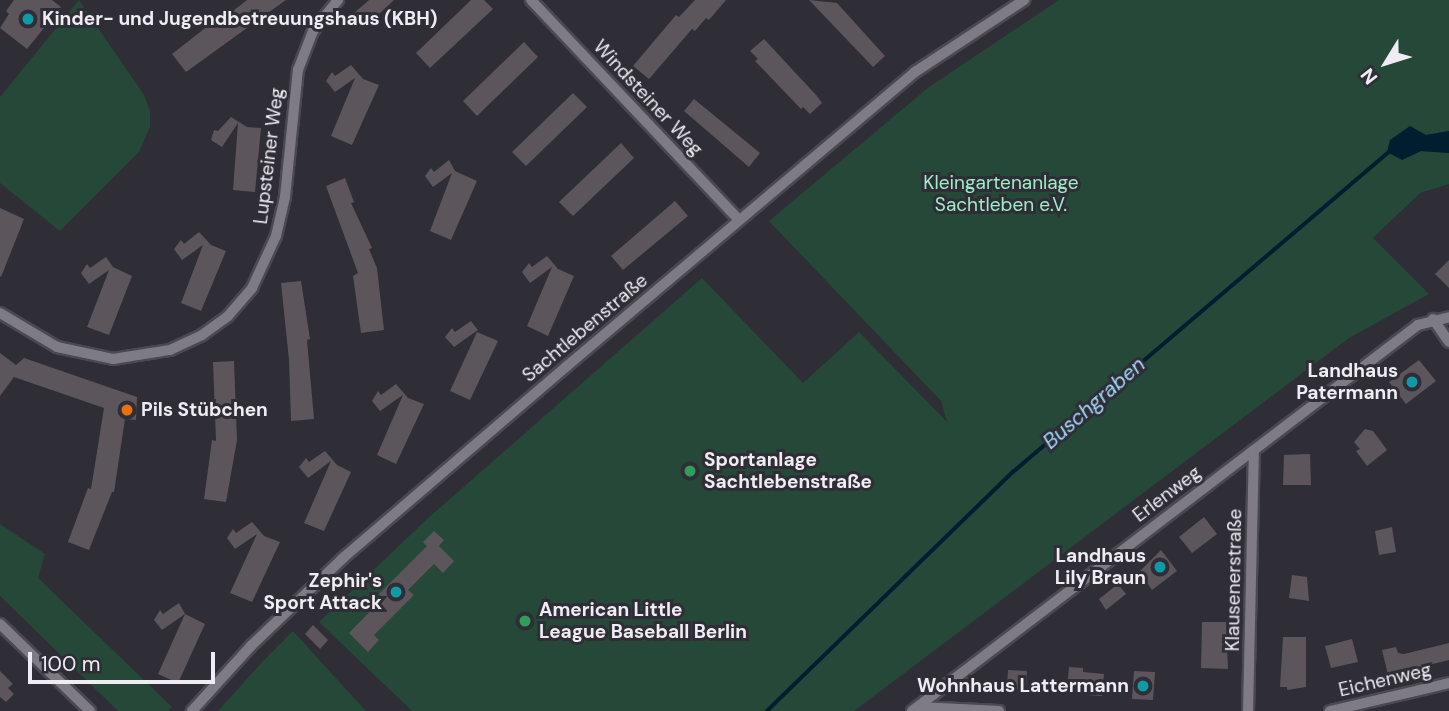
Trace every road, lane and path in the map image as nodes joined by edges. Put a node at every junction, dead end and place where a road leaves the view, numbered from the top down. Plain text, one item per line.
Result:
1 (338, 0) edge
2 (531, 0) edge
3 (1024, 0) edge
4 (739, 220) junction
5 (0, 313) edge
6 (1449, 317) edge
7 (1433, 319) junction
8 (1449, 342) edge
9 (1254, 450) junction
10 (0, 624) edge
11 (1449, 683) edge
12 (917, 709) edge
13 (90, 711) edge
14 (192, 711) edge
15 (999, 711) edge
16 (1248, 711) edge
17 (1330, 711) edge

1 - 5 street, Lupsteiner Weg
2 - 4 street, Windsteiner Weg
3 - 4 street, Sachtlebenstraße
4 - 14 street, Sachtlebenstraße
6 - 7 street, Erlenweg
7 - 8 street
7 - 9 street, Erlenweg
9 - 12 street, Erlenweg
9 - 16 street, Klausenerstraße
10 - 13 street
11 - 17 street, Eichenweg
12 - 15 street

